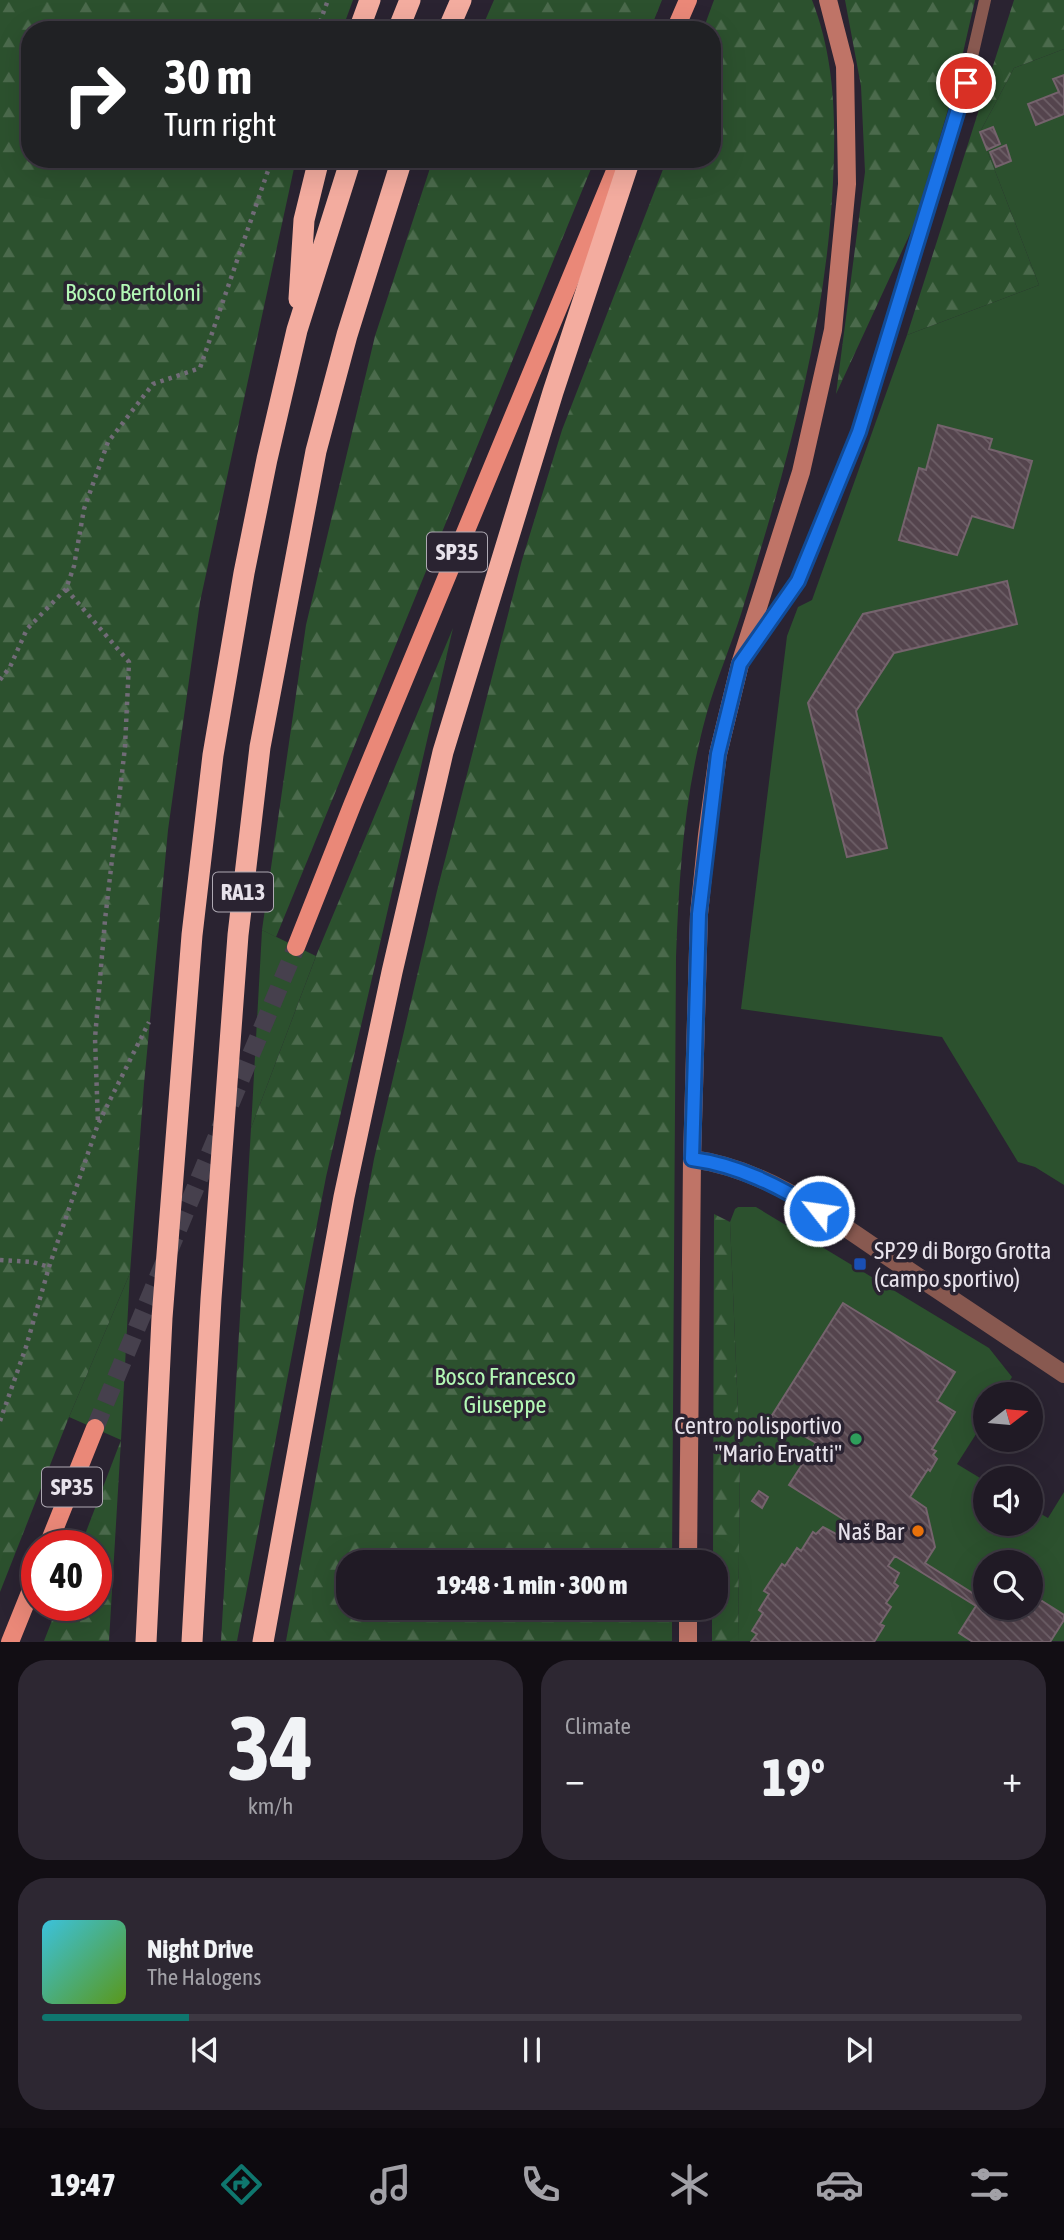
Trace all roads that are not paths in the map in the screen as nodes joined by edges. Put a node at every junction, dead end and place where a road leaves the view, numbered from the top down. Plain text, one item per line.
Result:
1 (370, 0) edge
2 (410, 0) edge
3 (461, 0) edge
4 (688, 0) edge
5 (828, 0) edge
6 (985, 0) edge
7 (362, 21) edge
8 (402, 21) edge
9 (453, 21) edge
10 (679, 21) edge
11 (317, 168) edge
12 (348, 168) edge
13 (399, 168) edge
14 (617, 168) edge
15 (627, 168) edge
16 (297, 330) junction
17 (740, 664) junction
18 (296, 947) tunnel mouth
19 (692, 1159) junction
20 (1064, 1374) edge
21 (95, 1428) tunnel mouth
22 (54, 1530) edge
23 (688, 1550) edge
24 (21, 1615) edge
25 (688, 1620) edge
26 (10, 1642) edge
27 (146, 1642) edge
28 (192, 1642) edge
29 (263, 1642) edge
30 (688, 1642) edge

1 - 7 highway
2 - 8 highway
3 - 9 highway
4 - 10 main road
5 - 17 main road
6 - 17 lane
11 - 16 highway
12 - 16 highway
13 - 28 highway, RA13
14 - 18 main road, SP35
15 - 29 highway
16 - 27 highway
17 - 19 main road
19 - 20 street
19 - 23 main road
21 - 22 main road, SP35
24 - 26 main road
25 - 30 main road

